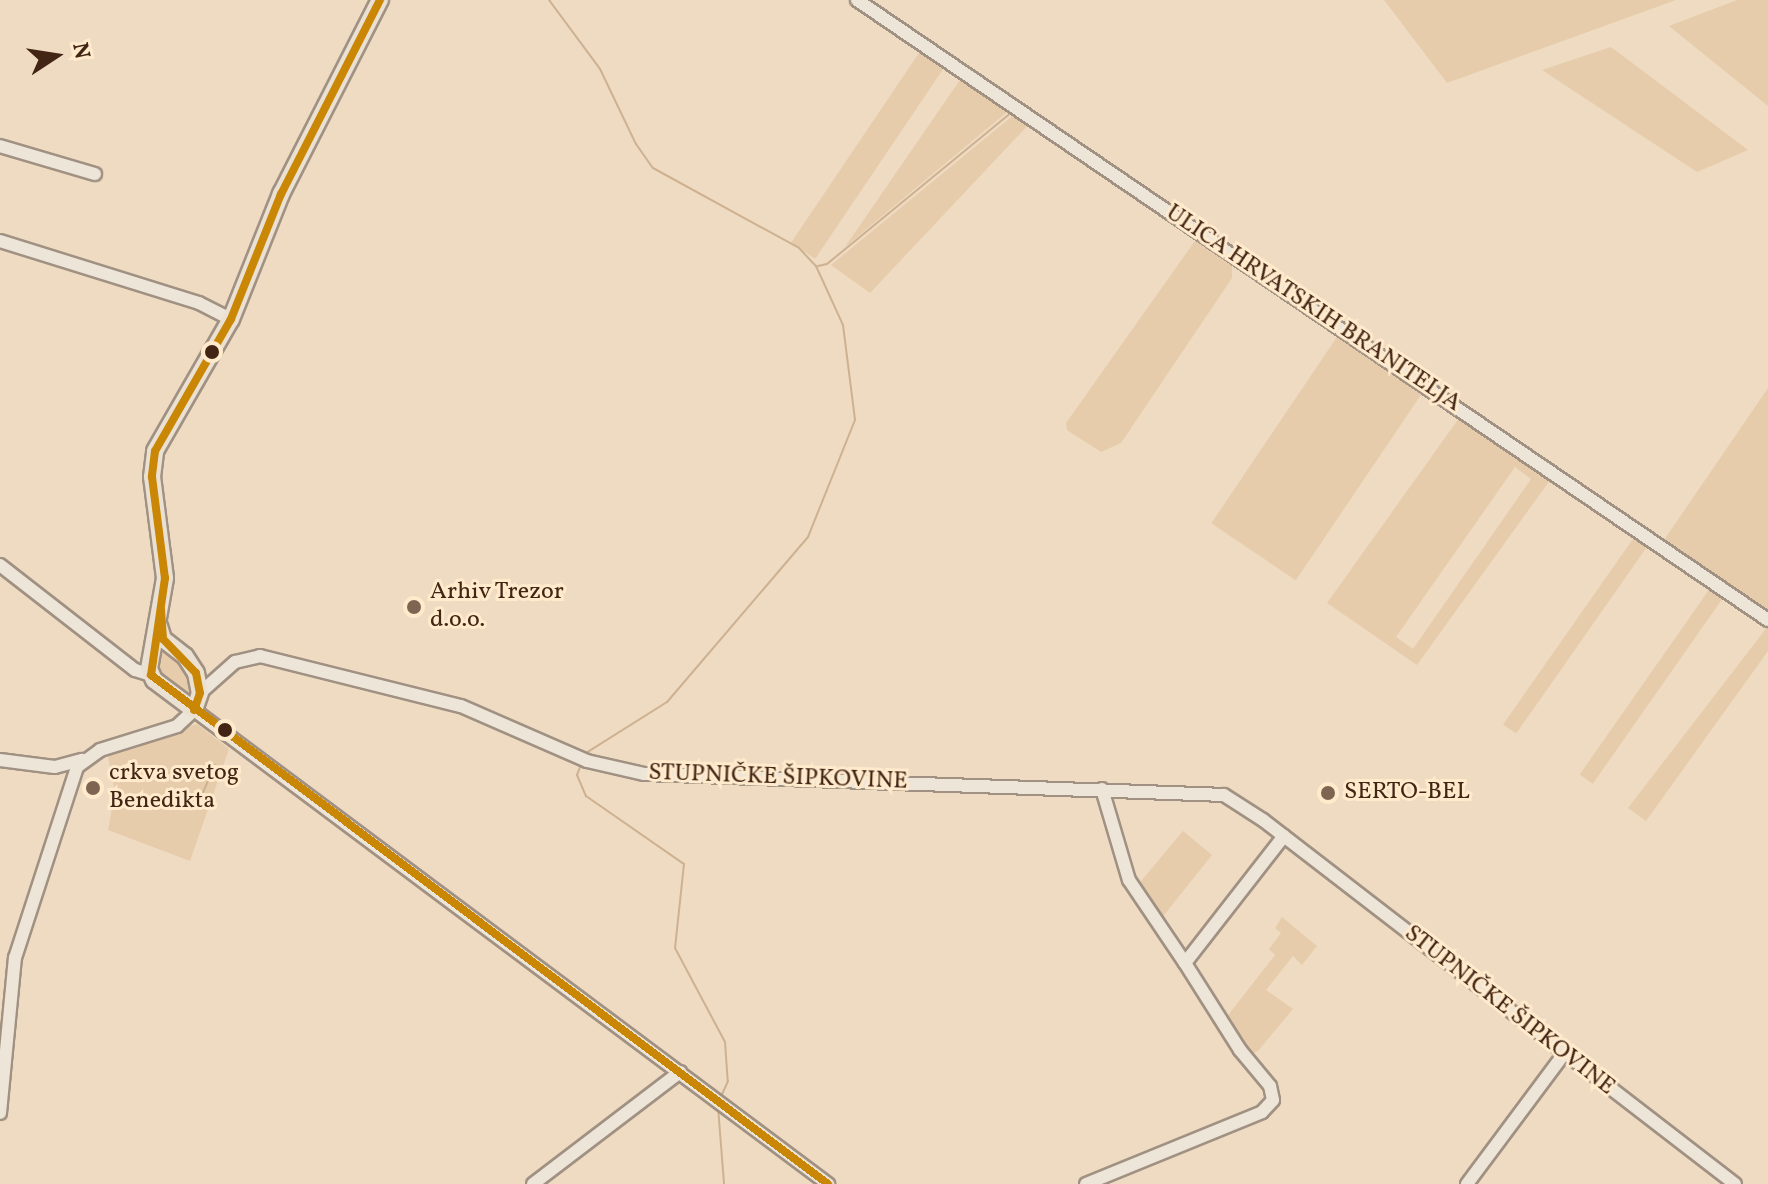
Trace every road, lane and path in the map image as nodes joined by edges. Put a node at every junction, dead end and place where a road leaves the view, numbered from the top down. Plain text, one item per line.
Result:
1 (380, 0) edge
2 (857, 0) edge
3 (0, 146) edge
4 (95, 174) dead end
5 (0, 241) edge
6 (231, 319) junction
7 (0, 565) edge
8 (1768, 620) edge
9 (159, 626) junction
10 (151, 675) junction
11 (200, 693) junction
12 (194, 710) junction
13 (0, 760) edge
14 (82, 760) junction
15 (45, 767) junction
16 (1102, 789) junction
17 (68, 795) junction
18 (1284, 836) junction
19 (1185, 963) junction
20 (1563, 1055) junction
21 (680, 1072) junction
22 (0, 1113) edge
23 (533, 1184) edge
24 (828, 1184) edge
25 (1086, 1184) edge
26 (1467, 1184) edge
27 (1735, 1184) edge

1 - 6 main road
2 - 8 street, ULICA HRVATSKIH BRANITELJA
3 - 4 street
5 - 6 street
6 - 9 main road
7 - 10 street
9 - 10 main road
9 - 11 main road
10 - 12 main road
11 - 12 main road
11 - 16 street, STUPNIČKE ŠIPKOVINE
12 - 14 street
12 - 21 street
13 - 15 street
14 - 15 street
14 - 17 street
15 - 17 street
16 - 18 street, STUPNIČKE ŠIPKOVINE
16 - 19 street
17 - 22 street
18 - 19 street
18 - 20 street, STUPNIČKE ŠIPKOVINE
19 - 25 street
20 - 26 street
20 - 27 street, STUPNIČKE ŠIPKOVINE
21 - 23 street
21 - 24 street

